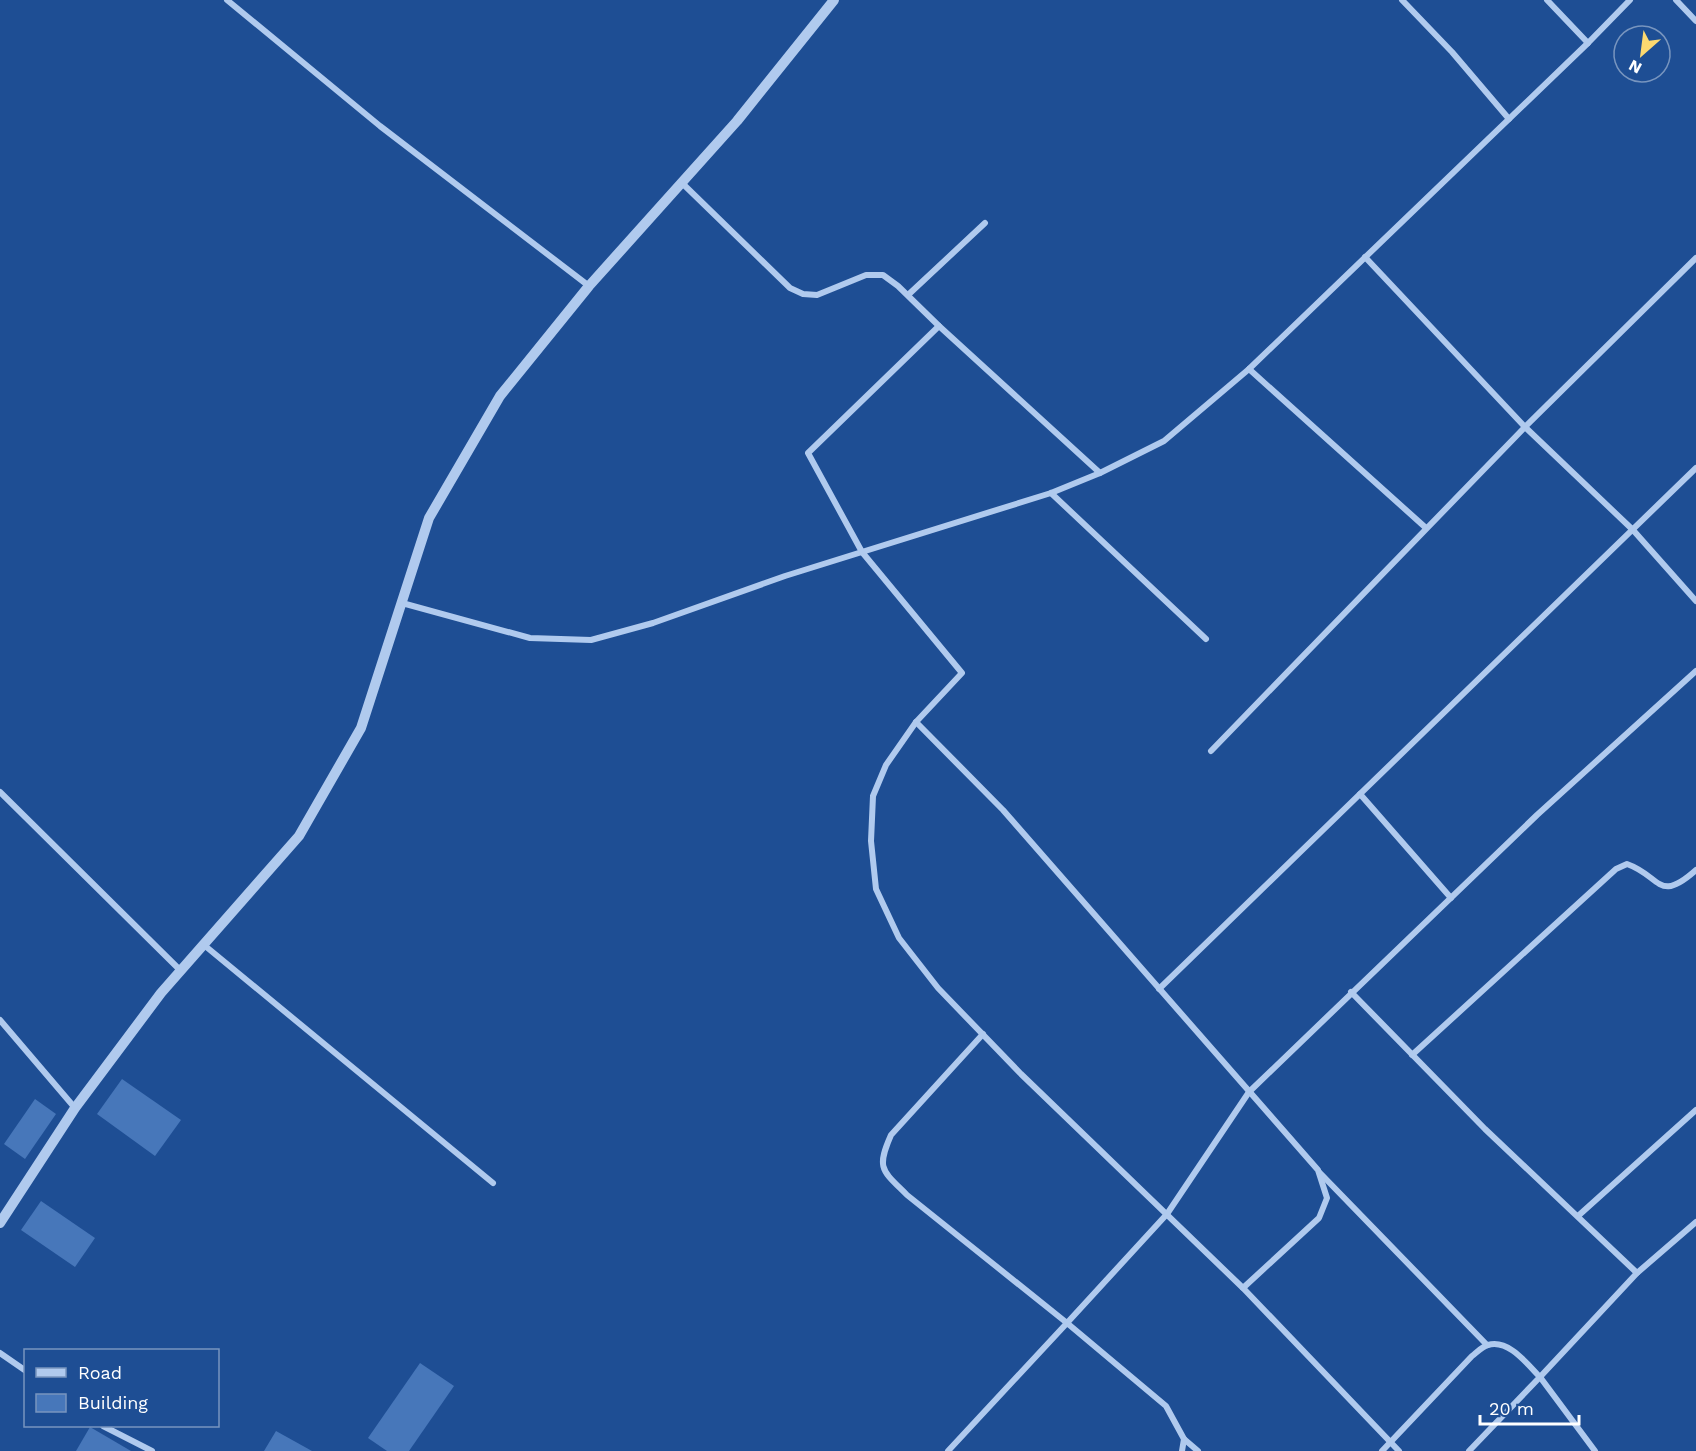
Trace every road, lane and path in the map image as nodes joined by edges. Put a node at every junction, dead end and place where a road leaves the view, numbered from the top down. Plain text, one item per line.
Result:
1 (227, 0) edge
2 (834, 0) edge
3 (1402, 0) edge
4 (1547, 0) edge
5 (1630, 0) edge
6 (1676, 0) edge
7 (1696, 21) edge
8 (1588, 43) junction
9 (1509, 119) junction
10 (682, 183) junction
11 (985, 223) dead end
12 (1365, 257) junction
13 (1696, 258) edge
14 (589, 286) junction
15 (908, 295) junction
16 (939, 326) junction
17 (1248, 369) junction
18 (1525, 427) junction
19 (1696, 468) edge
20 (1100, 473) junction
21 (1051, 493) junction
22 (1426, 528) junction
23 (1633, 530) junction
24 (862, 552) junction
25 (1696, 601) edge
26 (402, 603) junction
27 (1206, 639) dead end
28 (1696, 671) edge
29 (916, 722) junction
30 (1211, 751) dead end
31 (0, 792) edge
32 (1360, 794) junction
33 (1696, 870) edge
34 (1451, 897) junction
35 (204, 945) junction
36 (181, 971) junction
37 (1159, 989) junction
38 (1351, 993) junction
39 (0, 1020) edge
40 (983, 1034) junction
41 (1413, 1055) junction
42 (1249, 1092) junction
43 (75, 1108) junction
44 (1696, 1110) edge
45 (1318, 1170) junction
46 (493, 1184) dead end
47 (1167, 1215) junction
48 (1578, 1216) junction
49 (1696, 1222) edge
50 (0, 1223) edge
51 (1636, 1273) junction
52 (1243, 1288) junction
53 (1067, 1323) junction
54 (1487, 1345) junction
55 (0, 1353) edge
56 (24, 1370) edge
57 (1540, 1377) junction
58 (107, 1427) edge
59 (1184, 1439) junction
60 (1390, 1442) junction
61 (152, 1451) edge
62 (948, 1451) edge
63 (1182, 1451) edge
64 (1198, 1451) edge
65 (1382, 1451) edge
66 (1399, 1451) edge
67 (1469, 1451) edge
68 (1595, 1451) edge

1 - 14 street
2 - 10 street
3 - 9 street
4 - 8 street
5 - 8 street
6 - 7 street
8 - 9 street
9 - 12 street
10 - 14 street
10 - 15 street
11 - 15 street
12 - 17 street
12 - 18 street
13 - 18 street
14 - 26 street
15 - 16 street
16 - 20 street
16 - 24 street
17 - 20 street
17 - 22 street
18 - 22 street
18 - 23 street
19 - 23 street
20 - 21 street
21 - 24 street
21 - 27 street
22 - 30 street
23 - 25 street
23 - 32 street
24 - 26 street
24 - 29 street
26 - 35 street
28 - 34 street
29 - 37 street
29 - 40 street
31 - 36 street
32 - 34 street
32 - 37 street
33 - 41 street
34 - 38 street
35 - 36 street
35 - 46 street
36 - 43 street
37 - 42 street
38 - 41 street
38 - 42 street
39 - 43 street
40 - 47 street
40 - 53 street
41 - 48 street
42 - 45 street
42 - 47 street
43 - 50 street
44 - 48 street
45 - 52 street
45 - 54 street
47 - 52 street
47 - 53 street
48 - 51 street
49 - 51 street
51 - 57 street
52 - 60 street
53 - 59 street
53 - 62 street
54 - 57 street
54 - 60 street
55 - 56 street
57 - 67 street
57 - 68 street
58 - 61 street
59 - 63 street
59 - 64 street
60 - 65 street
60 - 66 street

